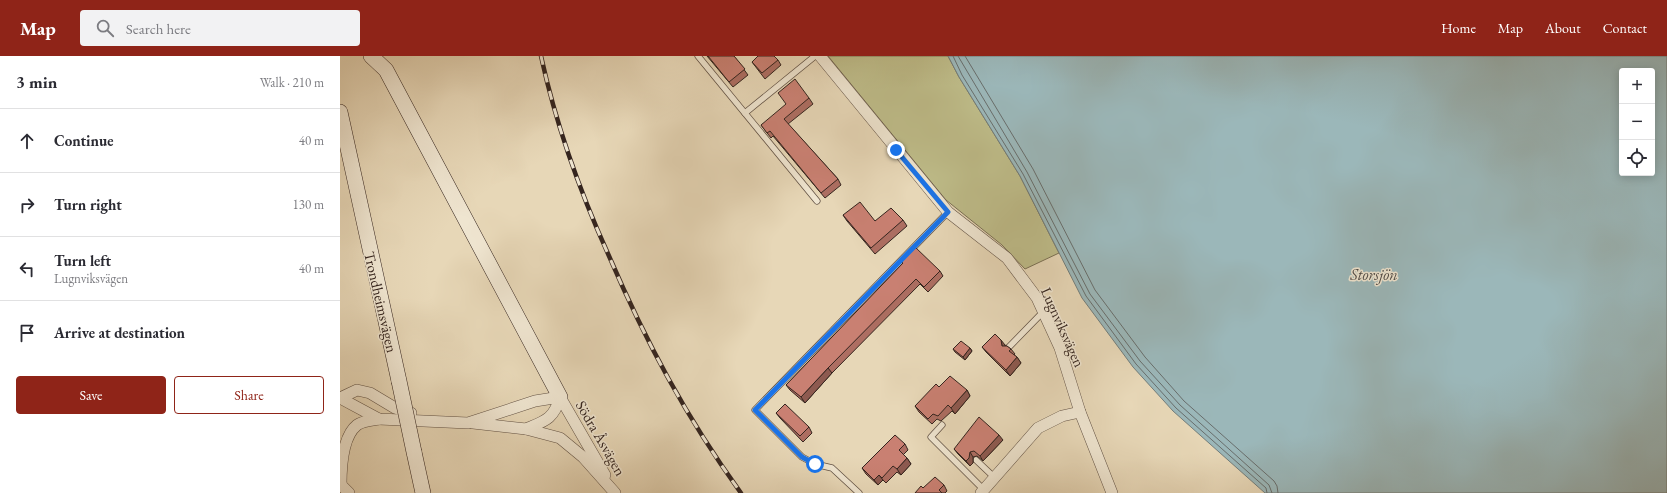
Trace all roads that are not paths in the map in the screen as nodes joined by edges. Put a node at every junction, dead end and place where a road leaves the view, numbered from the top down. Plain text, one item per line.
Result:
1 (371, 56) edge
2 (698, 56) edge
3 (815, 56) edge
4 (820, 56) edge
5 (340, 112) edge
6 (745, 113) junction
7 (817, 201) dead end
8 (948, 212) junction
9 (1044, 312) junction
10 (1008, 348) edge
11 (560, 397) junction
12 (340, 398) edge
13 (1080, 412) junction
14 (379, 419) junction
15 (436, 420) junction
16 (468, 423) junction
17 (942, 425) dead end
18 (526, 429) junction
19 (976, 460) edge
20 (995, 478) junction
21 (340, 484) edge
22 (983, 491) edge
23 (350, 493) edge
24 (423, 493) edge
25 (615, 493) edge
26 (859, 493) edge
27 (1112, 493) edge

1 - 11 main road
2 - 6 lane
3 - 6 lane
4 - 8 street, Lugnviksvägen
5 - 24 main road, Trondheimsvägen, bridge
6 - 7 lane
8 - 9 street, Lugnviksvägen
8 - 26 lane
9 - 10 lane
9 - 13 street, Lugnviksvägen
11 - 16 street
11 - 18 street
11 - 25 street, Södra Åsvägen
12 - 14 street
12 - 15 street
13 - 20 street
13 - 27 street, Lugnviksvägen
14 - 15 street
14 - 21 street
15 - 16 street, Södra Åsvägen
16 - 18 street, Södra Åsvägen
17 - 22 lane
18 - 25 street, Södra Åsvägen
19 - 20 lane
20 - 22 street
21 - 23 street

